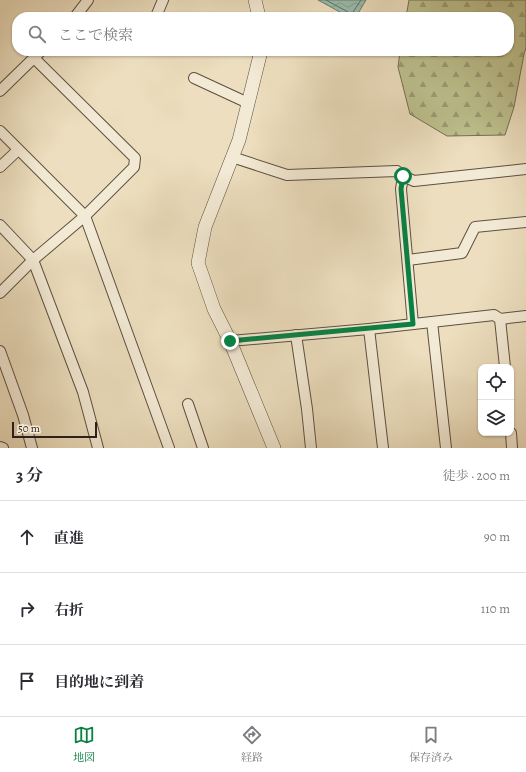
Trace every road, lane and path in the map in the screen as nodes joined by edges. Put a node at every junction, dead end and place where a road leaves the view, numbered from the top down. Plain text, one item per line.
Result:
1 (88, 0) edge
2 (164, 0) edge
3 (255, 0) edge
4 (79, 12) edge
5 (158, 12) edge
6 (258, 12) edge
7 (37, 56) edge
8 (39, 56) edge
9 (261, 56) edge
10 (194, 78) dead end
11 (0, 91) edge
12 (248, 103) junction
13 (0, 131) edge
14 (18, 150) junction
15 (232, 157) junction
16 (0, 167) edge
17 (526, 169) edge
18 (403, 176) junction
19 (85, 216) junction
20 (526, 222) edge
21 (0, 225) edge
22 (32, 260) junction
23 (408, 260) junction
24 (0, 293) edge
25 (526, 316) edge
26 (500, 319) junction
27 (432, 322) junction
28 (413, 324) junction
29 (369, 328) junction
30 (296, 335) junction
31 (230, 341) junction
32 (0, 352) edge
33 (505, 364) edge
34 (188, 404) dead end
35 (511, 436) edge
36 (0, 447) edge
37 (3, 448) edge
38 (32, 448) edge
39 (98, 448) edge
40 (169, 448) edge
41 (204, 448) edge
42 (274, 448) edge
43 (311, 448) edge
44 (383, 448) edge
45 (446, 448) edge
46 (512, 448) edge

1 - 4 street
2 - 5 street
3 - 6 street
7 - 11 street
8 - 19 street
9 - 12 street
10 - 12 street
12 - 15 street
13 - 14 street
14 - 16 street
14 - 19 street
15 - 18 street
15 - 31 street
17 - 18 street
18 - 23 street
19 - 22 street
19 - 40 street
20 - 23 street
21 - 22 street
22 - 24 street
22 - 39 street
23 - 28 street
25 - 26 street
26 - 27 street
26 - 33 street
27 - 28 street
27 - 45 street
28 - 29 street
29 - 30 street
29 - 44 street
30 - 31 street
30 - 43 street
31 - 42 street
32 - 38 street
34 - 41 street
35 - 46 street
36 - 37 street

